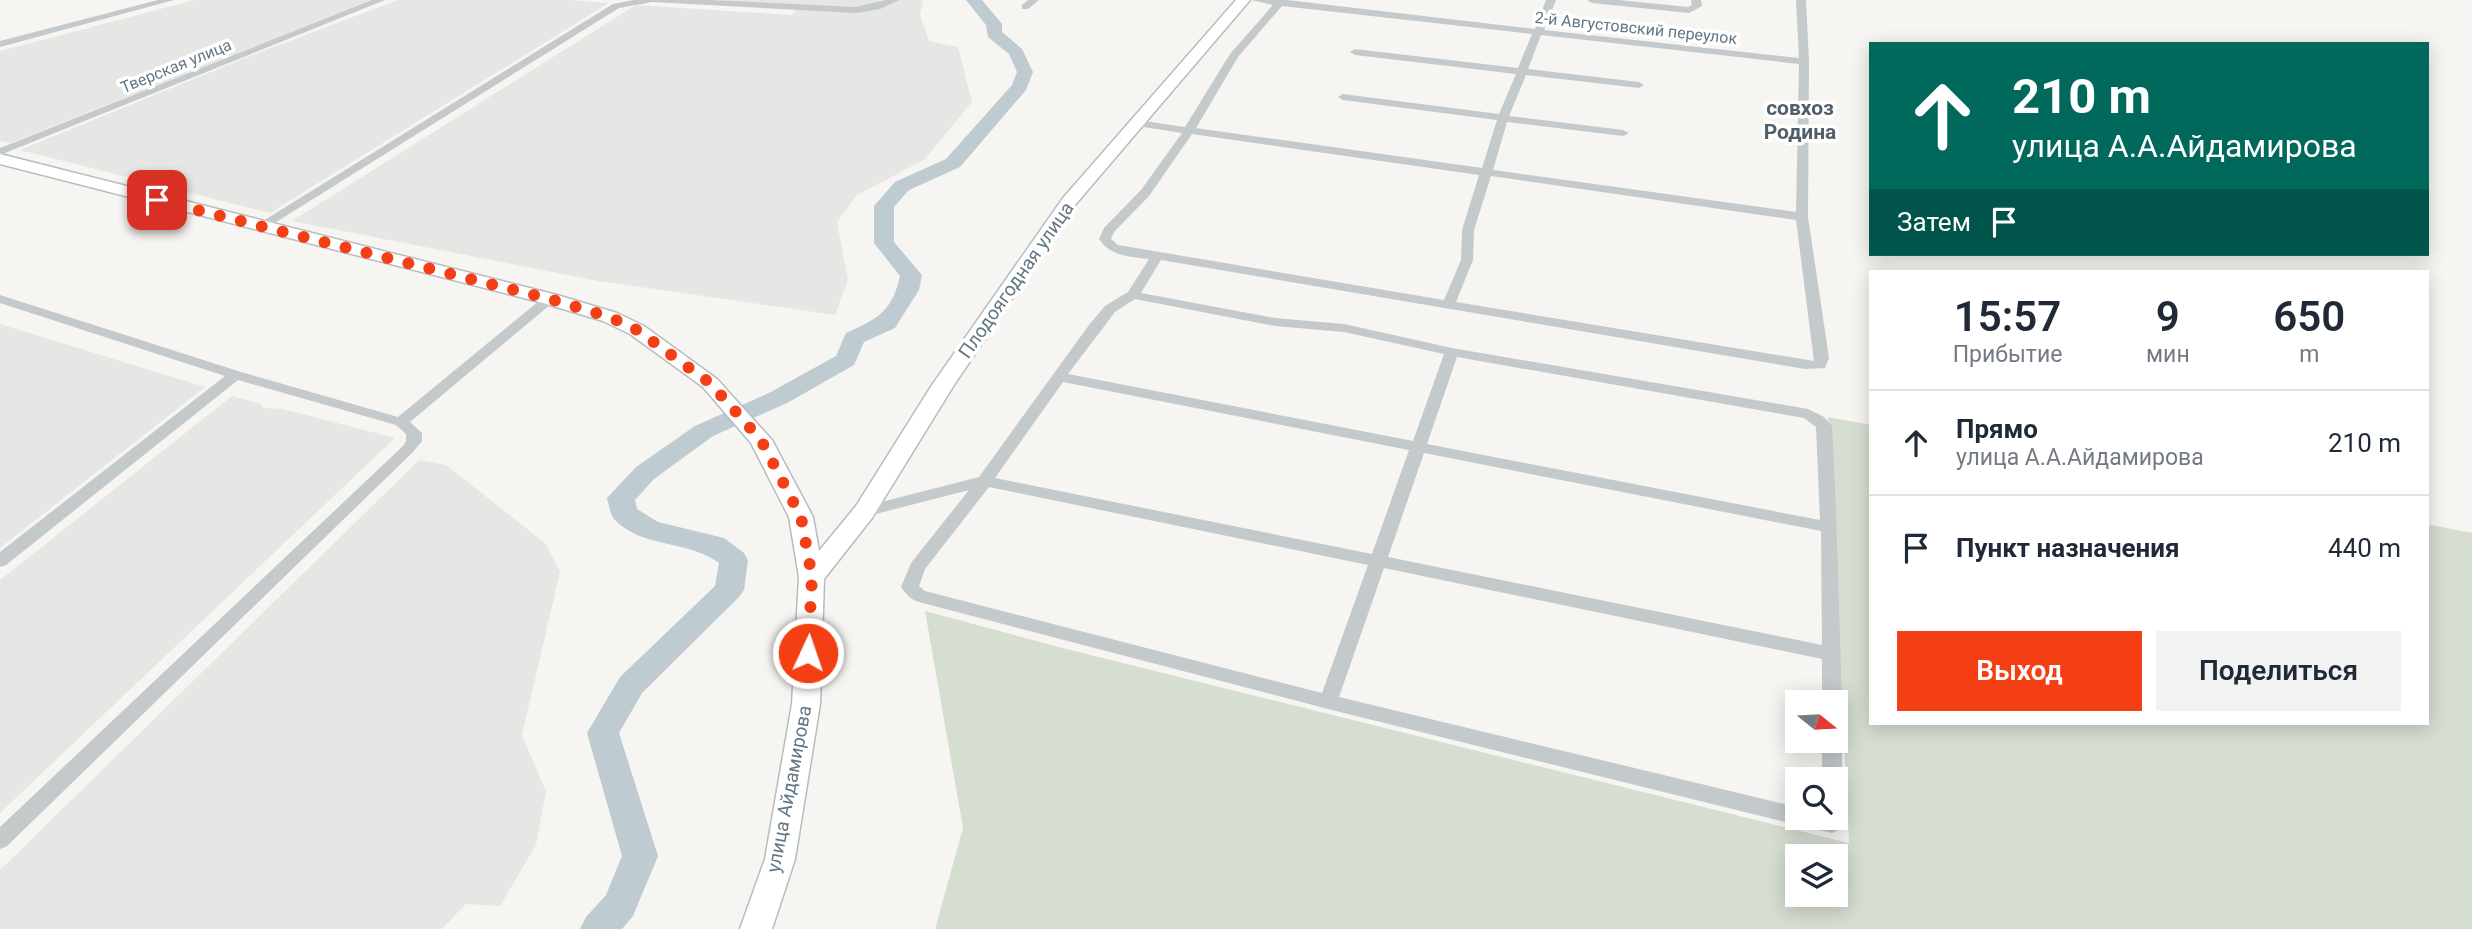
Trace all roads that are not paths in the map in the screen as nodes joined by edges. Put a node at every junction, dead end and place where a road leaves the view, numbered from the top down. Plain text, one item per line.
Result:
1 (169, 0) edge
2 (380, 0) edge
3 (649, 0) edge
4 (655, 0) edge
5 (894, 0) edge
6 (1034, 0) edge
7 (1243, 0) edge
8 (1256, 0) edge
9 (1551, 0) edge
10 (1592, 0) edge
11 (1696, 0) edge
12 (1801, 0) edge
13 (706, 1) edge
14 (1280, 2) edge
15 (1026, 7) dead end
16 (1537, 33) junction
17 (0, 44) edge
18 (1355, 52) dead end
19 (1804, 62) junction
20 (1522, 72) junction
21 (1639, 85) dead end
22 (1343, 97) dead end
23 (1503, 118) junction
24 (1137, 123) junction
25 (1189, 131) junction
26 (1623, 133) dead end
27 (0, 152) edge
28 (0, 159) edge
29 (1488, 173) junction
30 (1802, 217) junction
31 (261, 226) junction
32 (1157, 256) junction
33 (1133, 295) junction
34 (0, 299) edge
35 (550, 299) junction
36 (1448, 305) junction
37 (1452, 352) junction
38 (236, 375) junction
39 (1059, 377) junction
40 (401, 422) junction
41 (1418, 447) junction
42 (985, 481) junction
43 (863, 512) junction
44 (1829, 527) junction
45 (0, 561) edge
46 (1377, 561) junction
47 (812, 577) junction
48 (1832, 654) junction
49 (1832, 690) edge
50 (1328, 702) junction
51 (1785, 813) edge
52 (0, 840) edge
53 (755, 929) edge

1 - 17 street
2 - 27 street, Тверская улица
3 - 31 street
4 - 13 street
5 - 13 street
6 - 15 street
7 - 24 main road, Плодоягодная улица
8 - 14 street, 2-й Августовский переулок
9 - 16 street
10 - 11 street
12 - 19 street
14 - 16 street, 2-й Августовский переулок
14 - 25 street
16 - 19 street, 2-й Августовский переулок
16 - 20 street
18 - 20 street
19 - 30 street
20 - 21 street
20 - 23 street
22 - 23 street
23 - 26 street
23 - 29 street
24 - 25 street
24 - 43 main road, Плодоягодная улица
25 - 29 street
25 - 32 street
28 - 31 main road, улица Айдамирова
29 - 30 street
29 - 36 street
30 - 36 street
31 - 35 main road, улица Айдамирова
32 - 33 street
32 - 36 street
33 - 37 street
33 - 39 street
34 - 38 street
35 - 40 street
35 - 47 main road, улица Айдамирова
37 - 41 street
37 - 44 street
38 - 40 street
38 - 45 street
39 - 41 street
39 - 42 street
40 - 52 street
41 - 44 street
41 - 46 street
42 - 43 street
42 - 46 street
42 - 50 street
43 - 47 main road, Плодоягодная улица
44 - 48 street
46 - 48 street
46 - 50 street
47 - 53 main road, улица Айдамирова
48 - 49 street
50 - 51 street

